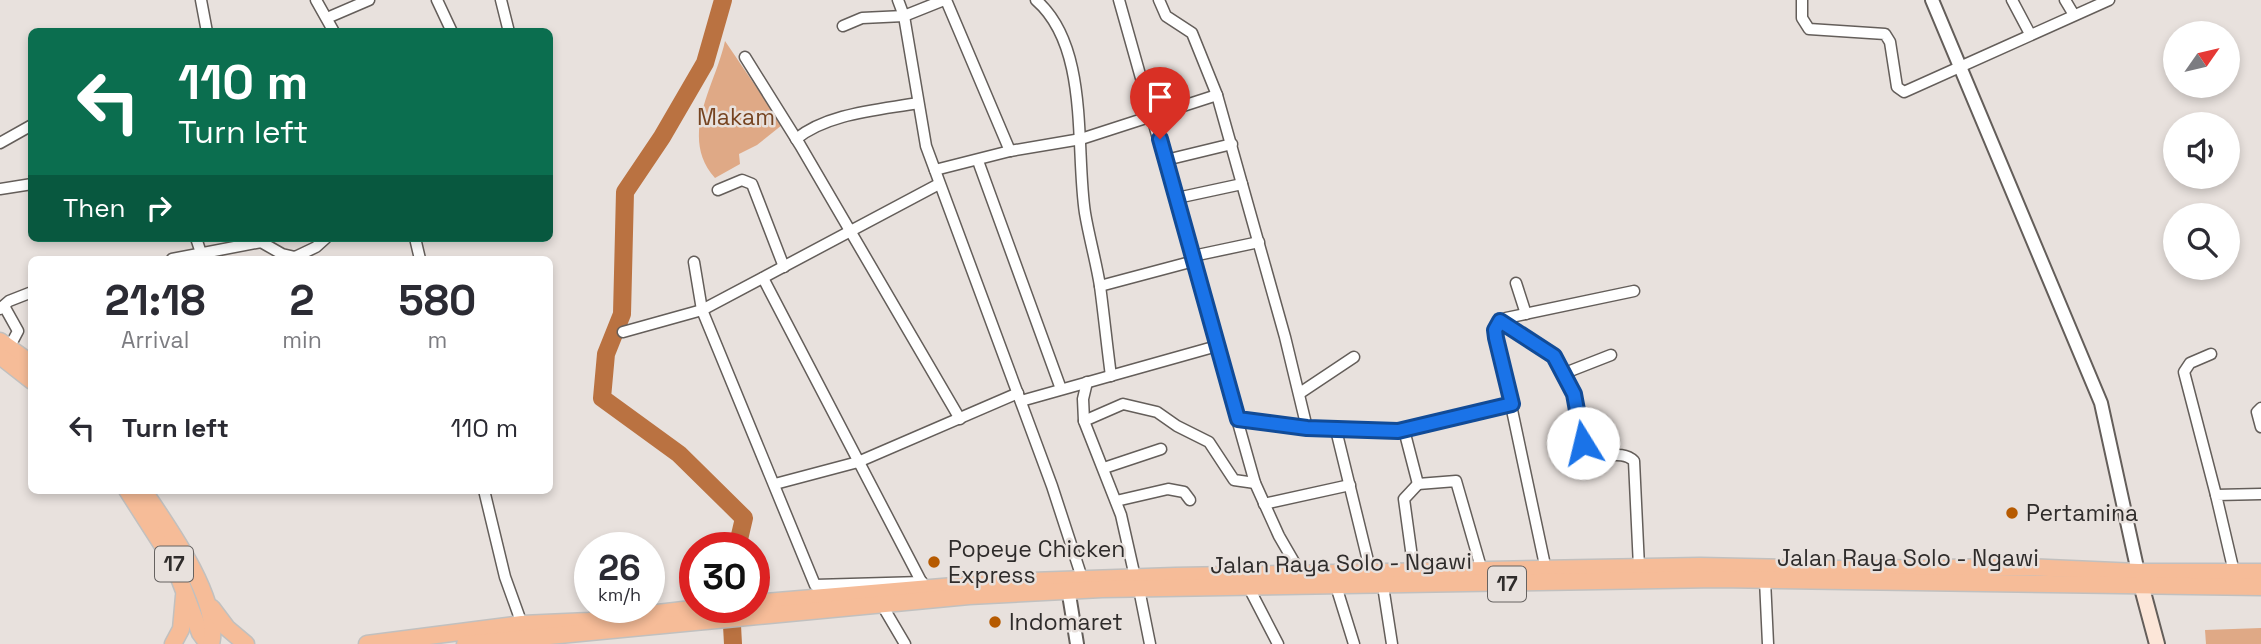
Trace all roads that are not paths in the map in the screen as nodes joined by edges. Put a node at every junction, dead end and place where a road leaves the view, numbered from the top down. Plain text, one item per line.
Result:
1 (201, 0) edge
2 (316, 0) edge
3 (369, 0) edge
4 (437, 0) edge
5 (501, 0) edge
6 (898, 0) edge
7 (945, 0) edge
8 (1036, 0) edge
9 (1119, 0) edge
10 (1158, 0) edge
11 (1802, 0) edge
12 (1932, 0) edge
13 (2012, 0) edge
14 (2065, 0) edge
15 (2109, 0) edge
16 (2074, 15) junction
17 (904, 16) junction
18 (327, 18) junction
19 (843, 26) dead end
20 (207, 28) edge
21 (332, 28) edge
22 (450, 28) edge
23 (508, 28) edge
24 (2030, 34) junction
25 (745, 57) dead end
26 (1962, 67) junction
27 (1217, 95) junction
28 (918, 103) junction
29 (1154, 118) junction
30 (28, 127) edge
31 (796, 139) junction
32 (1081, 139) junction
33 (0, 143) edge
34 (1232, 144) junction
35 (1010, 151) junction
36 (1166, 160) junction
37 (978, 161) junction
38 (934, 170) junction
39 (939, 184) junction
40 (1242, 184) junction
41 (28, 185) edge
42 (0, 189) edge
43 (718, 190) dead end
44 (1177, 198) junction
45 (849, 232) junction
46 (197, 242) edge
47 (255, 242) edge
48 (267, 242) edge
49 (322, 242) edge
50 (1259, 242) junction
51 (201, 253) junction
52 (186, 256) edge
53 (291, 256) edge
54 (297, 256) edge
55 (1193, 258) junction
56 (694, 262) dead end
57 (784, 267) junction
58 (763, 278) junction
59 (1516, 283) dead end
60 (1100, 286) junction
61 (1634, 291) dead end
62 (28, 294) edge
63 (2, 308) edge
64 (702, 310) junction
65 (1526, 314) junction
66 (1500, 321) junction
67 (622, 332) dead end
68 (1217, 346) junction
69 (3, 349) edge
70 (2211, 354) dead end
71 (1611, 355) dead end
72 (1354, 357) dead end
73 (28, 362) edge
74 (1564, 373) junction
75 (1111, 376) junction
76 (28, 377) edge
77 (1087, 382) junction
78 (1061, 389) junction
79 (1300, 393) junction
80 (1019, 397) junction
81 (1512, 404) junction
82 (2261, 408) edge
83 (960, 419) junction
84 (1238, 419) junction
85 (1084, 421) junction
86 (2261, 426) edge
87 (1307, 428) junction
88 (1336, 430) junction
89 (1404, 430) junction
90 (1161, 449) dead end
91 (858, 462) junction
92 (1104, 468) junction
93 (1255, 483) junction
94 (775, 484) junction
95 (1418, 484) junction
96 (1350, 485) junction
97 (130, 494) edge
98 (146, 494) edge
99 (485, 494) edge
100 (2261, 494) edge
101 (2217, 495) junction
102 (1190, 500) dead end
103 (1116, 501) junction
104 (1265, 504) junction
105 (1639, 567) junction
106 (1546, 570) junction
107 (1482, 571) junction
108 (1414, 572) junction
109 (2234, 572) junction
110 (2261, 572) edge
111 (1371, 573) junction
112 (1301, 574) junction
113 (2140, 579) junction
114 (1765, 580) junction
115 (1137, 583) junction
116 (923, 585) junction
117 (1076, 585) junction
118 (1336, 586) junction
119 (1382, 586) junction
120 (2261, 587) edge
121 (1249, 588) junction
122 (184, 590) junction
123 (203, 594) junction
124 (882, 605) junction
125 (770, 609) edge
126 (770, 610) edge
127 (679, 616) edge
128 (526, 635) edge
129 (2152, 643) edge
130 (173, 644) edge
131 (210, 644) edge
132 (246, 644) edge
133 (367, 644) edge
134 (466, 644) edge
135 (905, 644) edge
136 (1077, 644) edge
137 (1150, 644) edge
138 (1278, 644) edge
139 (1354, 644) edge
140 (1392, 644) edge
141 (1768, 644) edge

1 - 20 street
2 - 18 street
3 - 18 street
4 - 22 street
5 - 23 street
6 - 17 street
7 - 17 street
7 - 35 street
8 - 32 street
9 - 29 street
10 - 27 street
11 - 26 street
12 - 26 street
13 - 24 street
14 - 16 street
15 - 16 street
16 - 24 street
17 - 19 street
17 - 28 street
18 - 21 street
24 - 26 street
25 - 31 street
26 - 113 street
27 - 29 street
27 - 34 street
28 - 31 street
28 - 38 street
29 - 32 street
29 - 36 street
30 - 33 street
31 - 45 street
32 - 35 street
32 - 60 street
34 - 36 street
34 - 40 street
35 - 37 street
36 - 44 street
37 - 38 street
37 - 78 street
38 - 39 street
39 - 45 street
39 - 80 street
40 - 44 street
40 - 50 street
41 - 42 street
43 - 57 street
44 - 55 street
45 - 57 street
45 - 83 street
46 - 51 street
47 - 51 street
48 - 53 street
49 - 54 street
50 - 55 street
50 - 79 street
51 - 52 street
55 - 60 street
55 - 68 street
56 - 64 street
57 - 58 street
58 - 64 street
58 - 91 street
59 - 65 street
60 - 75 street
61 - 65 street
62 - 63 street
63 - 69 street
64 - 67 street
64 - 94 street
65 - 66 street
66 - 74 street
66 - 81 street
68 - 75 street
68 - 84 street
69 - 73 highway
69 - 76 highway
70 - 101 street
71 - 74 street
72 - 79 street
74 - 105 street
75 - 77 street
77 - 78 street
77 - 85 street
78 - 80 street
79 - 87 street
80 - 83 street
80 - 117 street
81 - 89 street
81 - 106 street
82 - 86 street
83 - 91 street
84 - 87 street
84 - 93 street
85 - 92 street
85 - 93 street
87 - 88 street
88 - 89 street
88 - 96 street
89 - 95 street
90 - 92 street
91 - 94 street
91 - 116 street
92 - 103 street
93 - 104 street
94 - 116 street
95 - 107 street
95 - 108 street
96 - 104 street
96 - 111 street
97 - 122 highway, 17
98 - 123 highway, 17
99 - 128 street
100 - 101 street
101 - 109 street
102 - 103 street
103 - 115 street
104 - 112 street
105 - 106 highway, Jalan Raya Solo - Ngawi / 17
105 - 113 highway, Jalan Raya Solo - Ngawi / 17
106 - 107 highway, Jalan Raya Solo - Ngawi / 17
107 - 108 highway, Jalan Raya Solo - Ngawi / 17
108 - 111 highway, Jalan Raya Solo - Ngawi / 17
109 - 110 highway, Jalan Raya Solo - Ngawi / 17
109 - 113 highway, Jalan Raya Solo - Ngawi / 17
111 - 112 highway, Jalan Raya Solo - Ngawi / 17
112 - 115 highway, Jalan Raya Solo - Ngawi / 17
113 - 114 highway, Jalan Raya Solo - Ngawi / 17
113 - 120 highway, Jalan Raya Solo - Ngawi / 17
113 - 129 main road
114 - 119 highway, Jalan Raya Solo - Ngawi / 17
114 - 141 street
115 - 117 highway, Jalan Raya Solo - Ngawi / 17
115 - 121 highway, Jalan Raya Solo - Ngawi / 17
115 - 137 street
116 - 117 highway, Jalan Raya Solo - Ngawi / 17
116 - 125 highway, Jalan Raya Solo - Ngawi / 17
117 - 124 highway, Jalan Raya Solo - Ngawi / 17
117 - 136 street
118 - 119 highway, Jalan Raya Solo - Ngawi / 17
118 - 121 highway, Jalan Raya Solo - Ngawi / 17
118 - 139 street
119 - 140 street
121 - 138 street
122 - 130 highway, 17
122 - 131 highway, 17
123 - 131 highway, 17
123 - 132 highway, 17
124 - 126 highway, Jalan Raya Solo - Ngawi / 17
124 - 135 street
127 - 128 highway, Jalan Raya Solo - Ngawi / 17
128 - 133 highway, Jalan Raya Solo - Ngawi / 17
128 - 134 highway, Jalan Raya Solo - Ngawi / 17

